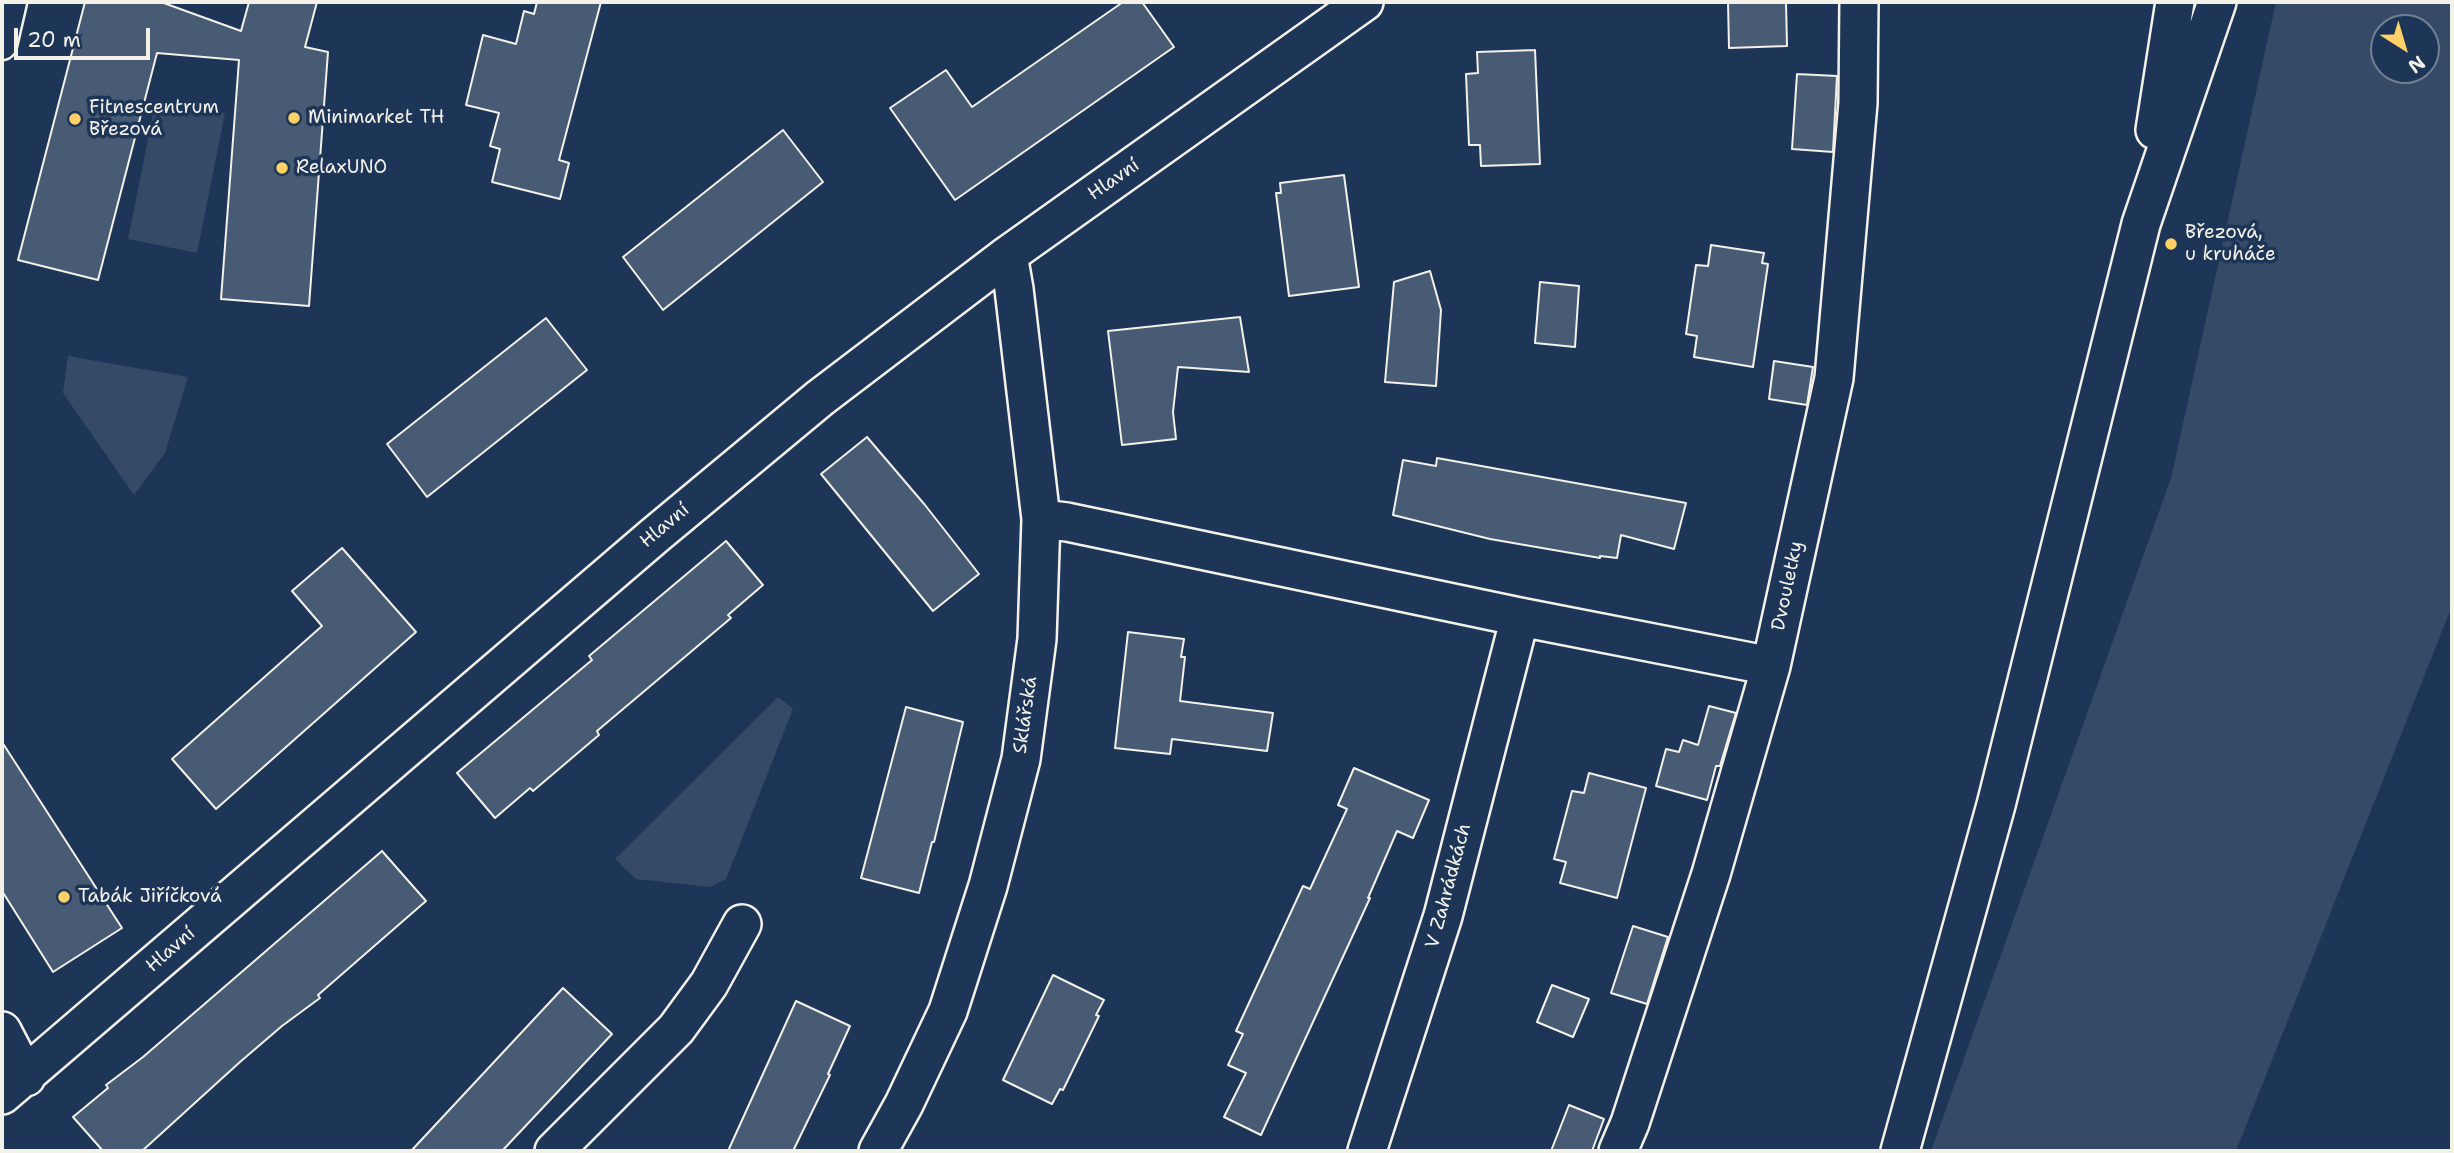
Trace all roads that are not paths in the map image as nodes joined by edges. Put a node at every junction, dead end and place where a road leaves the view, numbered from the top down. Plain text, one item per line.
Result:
1 (12, 2) edge
2 (1364, 2) edge
3 (1859, 2) edge
4 (2175, 2) edge
5 (2217, 2) edge
6 (2, 45) edge
7 (2141, 224) junction
8 (1008, 255) junction
9 (1041, 519) junction
10 (1520, 617) junction
11 (1771, 666) junction
12 (742, 924) dead end
13 (2, 1031) edge
14 (14, 1086) edge
15 (554, 1151) edge
16 (878, 1151) edge
17 (1367, 1151) edge
18 (1618, 1151) edge
19 (1900, 1151) edge

1 - 6 street
2 - 8 street, Hlavní
3 - 11 street, Dvouletky
4 - 7 street
5 - 7 street
7 - 19 street
8 - 9 street, Sklářská
8 - 14 street, Hlavní
9 - 10 street
9 - 16 street, Sklářská
10 - 11 street
10 - 17 street, V Zahrádkách
11 - 18 street, Dvouletky
12 - 15 street
13 - 14 street

